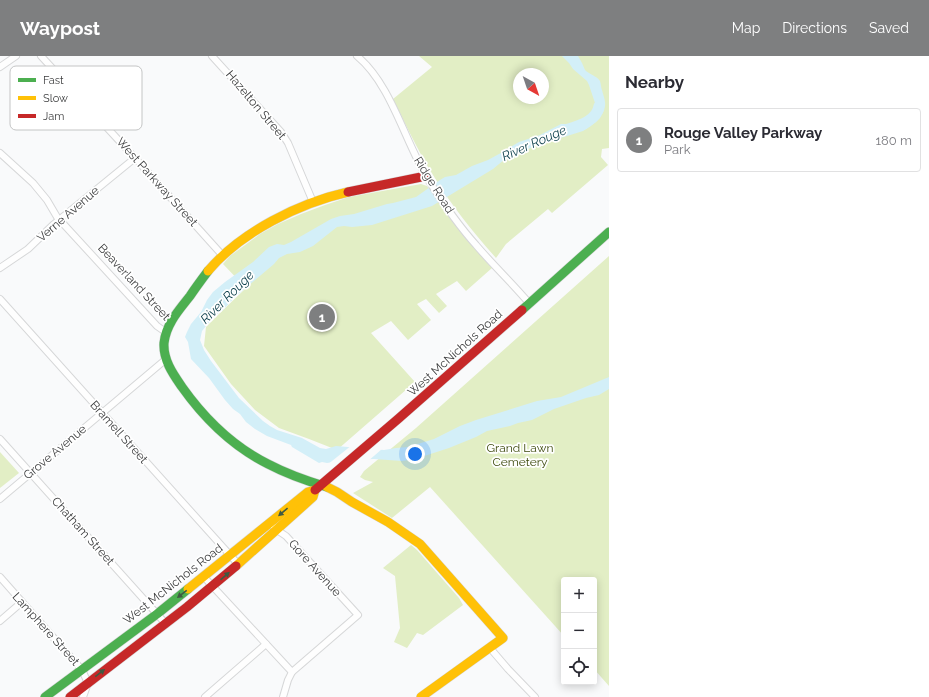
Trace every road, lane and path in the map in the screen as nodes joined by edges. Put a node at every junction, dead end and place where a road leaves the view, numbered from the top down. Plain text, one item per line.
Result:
1 (16, 56) edge
2 (41, 56) edge
3 (212, 56) edge
4 (357, 56) edge
5 (50, 66) edge
6 (0, 67) edge
7 (109, 130) edge
8 (0, 153) edge
9 (135, 158) junction
10 (427, 178) junction
11 (314, 202) junction
12 (60, 219) junction
13 (609, 232) edge
14 (223, 256) junction
15 (0, 268) edge
16 (0, 299) edge
17 (529, 303) junction
18 (167, 333) junction
19 (166, 360) junction
20 (102, 413) junction
21 (0, 439) edge
22 (31, 473) junction
23 (321, 485) junction
24 (0, 499) edge
25 (270, 523) junction
26 (277, 530) junction
27 (230, 555) junction
28 (238, 564) junction
29 (0, 577) edge
30 (204, 577) junction
31 (212, 586) junction
32 (22, 602) junction
33 (157, 614) junction
34 (0, 621) edge
35 (166, 624) junction
36 (266, 644) junction
37 (490, 648) junction
38 (82, 670) junction
39 (292, 672) junction
40 (88, 683) junction
41 (45, 697) edge
42 (70, 697) edge
43 (83, 697) edge
44 (205, 697) edge
45 (283, 697) edge
46 (421, 697) edge
47 (535, 697) edge

1 - 6 street
2 - 5 street, West Parkway Street
3 - 11 street, Hazelton Street
4 - 10 street, Ridge Road
7 - 9 street, West Parkway Street
8 - 12 street, Beaverland Street
9 - 12 street, Verne Avenue
9 - 14 street, West Parkway Street
10 - 11 main road
10 - 17 street, Ridge Road
11 - 14 main road
12 - 15 street, Verne Avenue
12 - 18 street, Beaverland Street
13 - 17 main road, West McNichols Road
14 - 18 main road
16 - 20 street, Bramell Street
17 - 23 main road, West McNichols Road
18 - 19 main road, Beaverland Street
19 - 20 street, Grove Avenue
19 - 23 main road, Beaverland Street
20 - 22 street, Grove Avenue
20 - 27 street, Bramell Street
21 - 22 street, Chatham Street
22 - 24 street, Grove Avenue
22 - 33 street, Chatham Street
23 -> 25 main road, West McNichols Road
23 - 26 main road, West McNichols Road
23 - 37 main road, Beaverland Street
25 - 26 street, Gore Avenue
25 - 27 main road, West McNichols Road
26 - 28 main road, West McNichols Road
26 - 39 street, Gore Avenue
27 - 28 street, Bramell Street
27 - 30 main road, West McNichols Road
31 -> 28 main road, West McNichols Road
29 - 32 street, Lamphere Street
30 - 31 street
30 -> 33 main road, West McNichols Road
31 - 35 main road, West McNichols Road
31 - 36 street
32 - 34 street
32 - 38 street, Lamphere Street
33 - 35 street, Chatham Street
33 - 38 main road, West McNichols Road
40 -> 35 main road, West McNichols Road
36 - 39 street
36 - 44 street
37 - 46 main road
37 - 47 street
38 - 40 street, Lamphere Street
38 - 41 main road, West McNichols Road
39 - 45 street
40 - 42 main road, West McNichols Road
40 - 43 street

